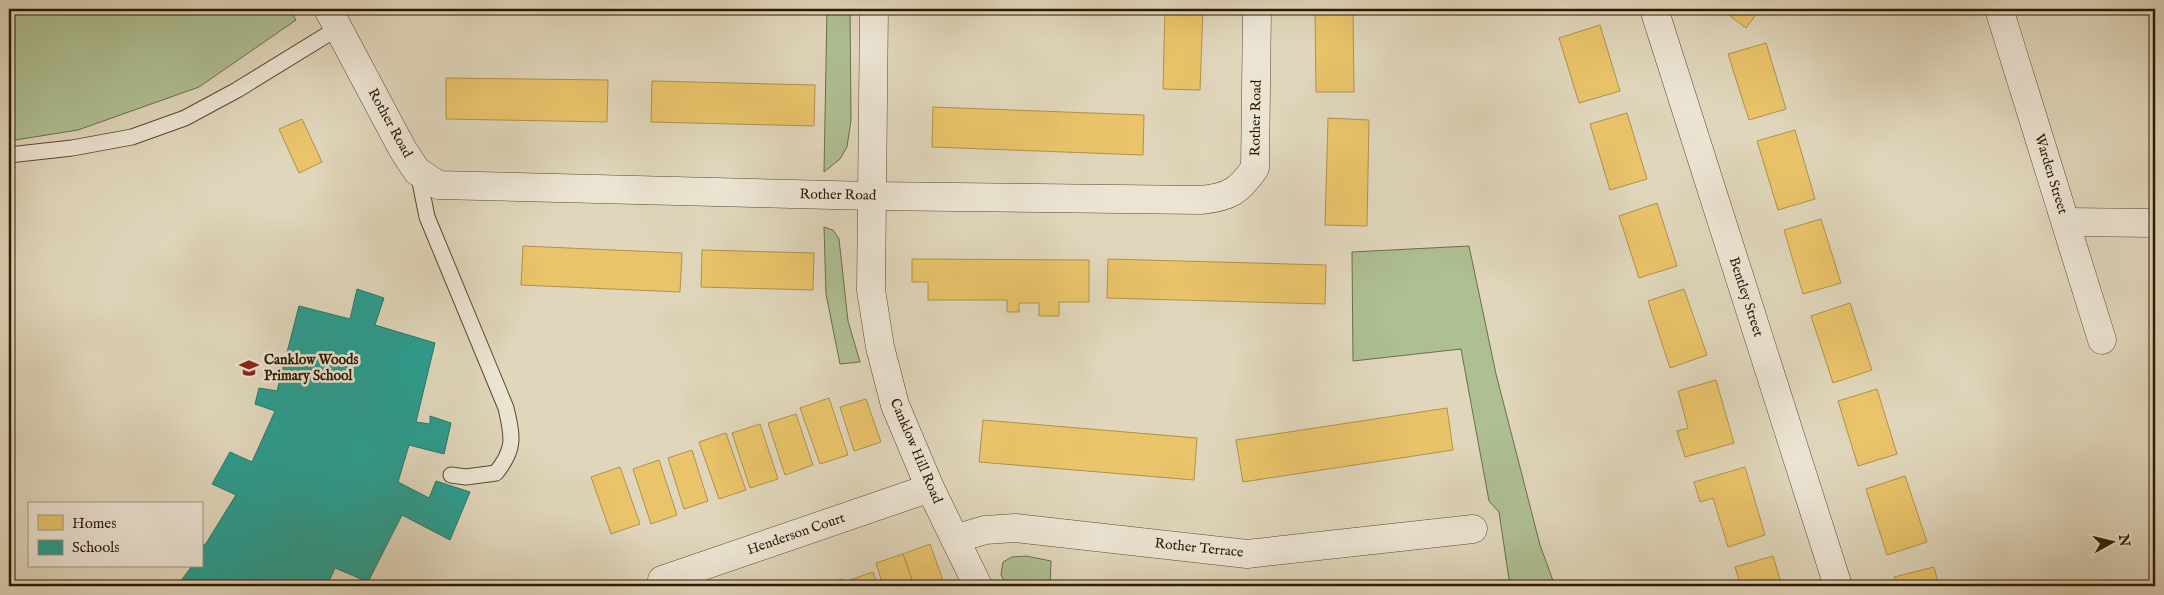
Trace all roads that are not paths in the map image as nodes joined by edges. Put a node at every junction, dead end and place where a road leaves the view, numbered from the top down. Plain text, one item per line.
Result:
1 (874, 9) edge
2 (1257, 9) edge
3 (1654, 9) edge
4 (1999, 9) edge
5 (333, 18) edge
6 (9, 155) edge
7 (417, 171) junction
8 (871, 196) junction
9 (2066, 222) junction
10 (2155, 223) edge
11 (2102, 340) dead end
12 (451, 475) dead end
13 (930, 488) junction
14 (1473, 529) dead end
15 (955, 539) junction
16 (662, 580) dead end
17 (978, 586) edge
18 (1838, 586) edge

1 - 8 street, Canklow Hill Road
2 - 8 street, Rother Road
3 - 18 street, Bentley Street
4 - 9 street, Warden Street
5 - 6 lane
5 - 7 street, Rother Road
7 - 8 street, Rother Road
7 - 12 lane
8 - 13 street, Canklow Hill Road
9 - 10 street
9 - 11 street, Warden Street
13 - 15 street, Canklow Hill Road
13 - 16 street, Henderson Court
14 - 15 street, Rother Terrace
15 - 17 street, Canklow Hill Road

